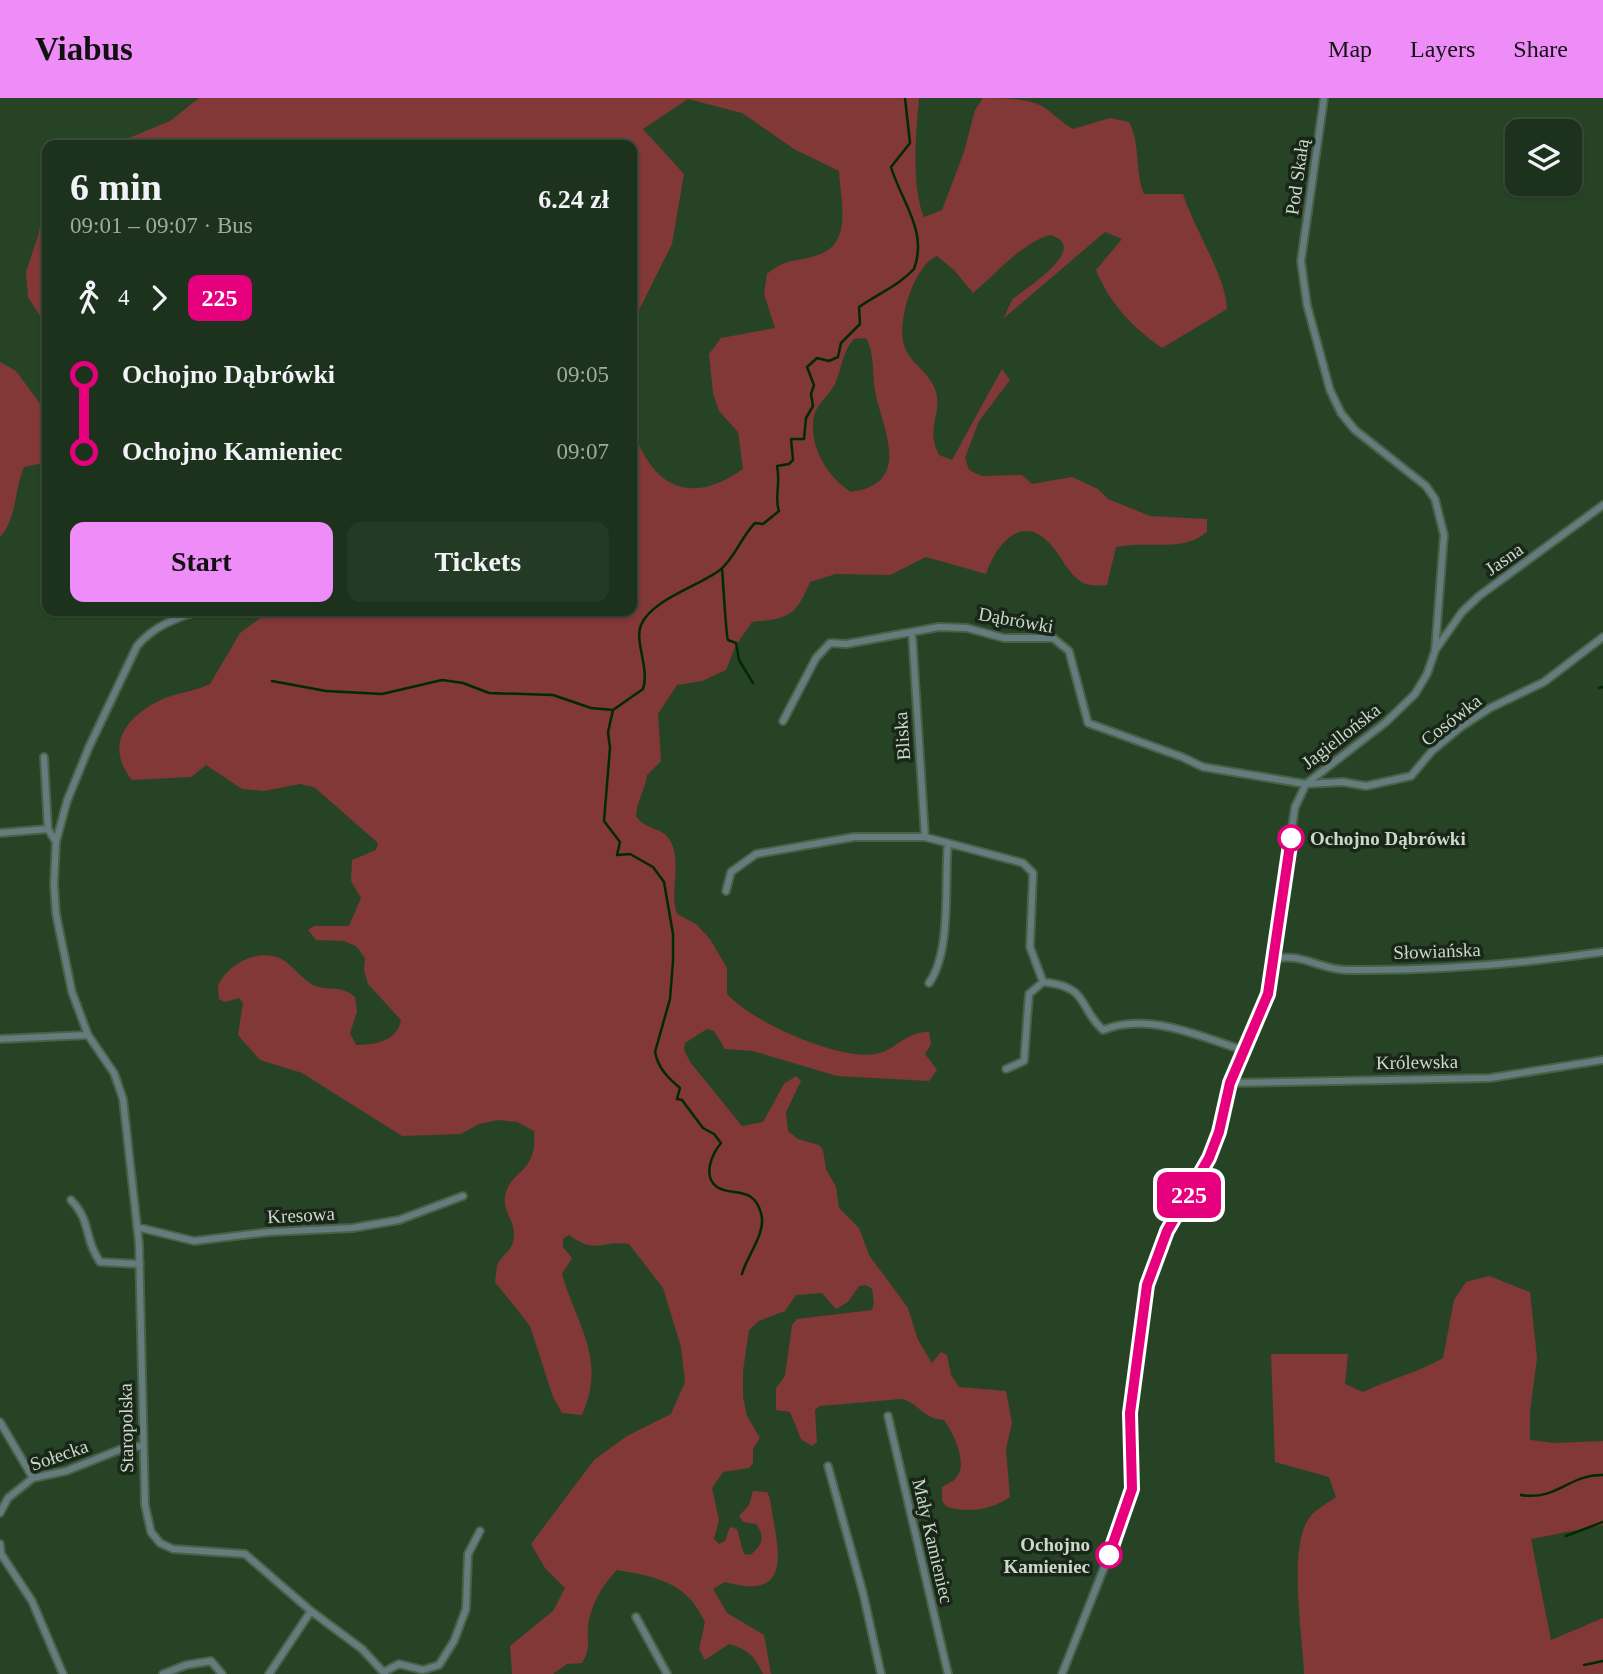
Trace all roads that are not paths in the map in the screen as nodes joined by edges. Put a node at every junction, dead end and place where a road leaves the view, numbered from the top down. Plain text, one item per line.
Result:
1 (1324, 98) edge
2 (1301, 261) joint
3 (1603, 505) edge
4 (183, 616) edge
5 (912, 632) junction
6 (1603, 637) edge
7 (1435, 651) junction
8 (783, 721) dead end
9 (44, 757) dead end
10 (1306, 783) junction
11 (48, 829) junction
12 (0, 833) edge
13 (925, 837) junction
14 (56, 842) junction
15 (948, 843) junction
16 (726, 891) dead end
17 (1603, 952) edge
18 (1275, 959) junction
19 (1043, 982) junction
20 (929, 983) dead end
21 (88, 1035) junction
22 (0, 1039) edge
23 (1243, 1050) junction
24 (1603, 1060) edge
25 (1006, 1069) dead end
26 (1230, 1083) junction
27 (463, 1196) dead end
28 (71, 1200) dead end
29 (137, 1227) junction
30 (140, 1264) junction
31 (888, 1416) dead end
32 (0, 1422) edge
33 (142, 1446) junction
34 (828, 1466) dead end
35 (33, 1478) junction
36 (0, 1513) edge
37 (480, 1531) dead end
38 (0, 1544) edge
39 (311, 1611) junction
40 (636, 1617) dead end
41 (385, 1673) edge
42 (63, 1674) edge
43 (163, 1674) edge
44 (222, 1674) edge
45 (268, 1674) edge
46 (667, 1674) edge
47 (881, 1674) edge
48 (948, 1674) edge
49 (1062, 1674) edge

1 - 2 street, Pod Skałą
2 - 7 street, Jagiellońska
3 - 7 street, Jasna
4 - 14 street
5 - 8 street, Dąbrówki
5 - 10 street, Dąbrówki
5 - 13 street, Bliska
6 - 10 street, Cosówka
7 - 10 street, Jagiellońska
9 - 11 street
10 - 18 street, Jagiellońska
11 - 12 street
11 - 14 street
13 - 15 street
13 - 16 street
14 - 21 street
15 - 19 street
15 - 20 street
17 - 18 street, Słowiańska
18 - 23 street, Jagiellońska
19 - 23 street
19 - 25 street
21 - 22 street
21 - 29 street, Staropolska
23 - 26 street, Jagiellońska
24 - 26 street, Królewska
26 - 49 street, Jagiellońska
27 - 29 street, Kresowa
28 - 30 street
29 - 30 street, Staropolska
30 - 33 street, Staropolska
31 - 48 street, Mały Kamieniec
32 - 35 street
33 - 35 street, Sołecka
33 - 39 street, Staropolska
34 - 47 street
35 - 36 street, Sołecka
37 - 41 street
38 - 42 street
39 - 41 street, Staropolska
39 - 45 street
40 - 46 street
43 - 44 street

